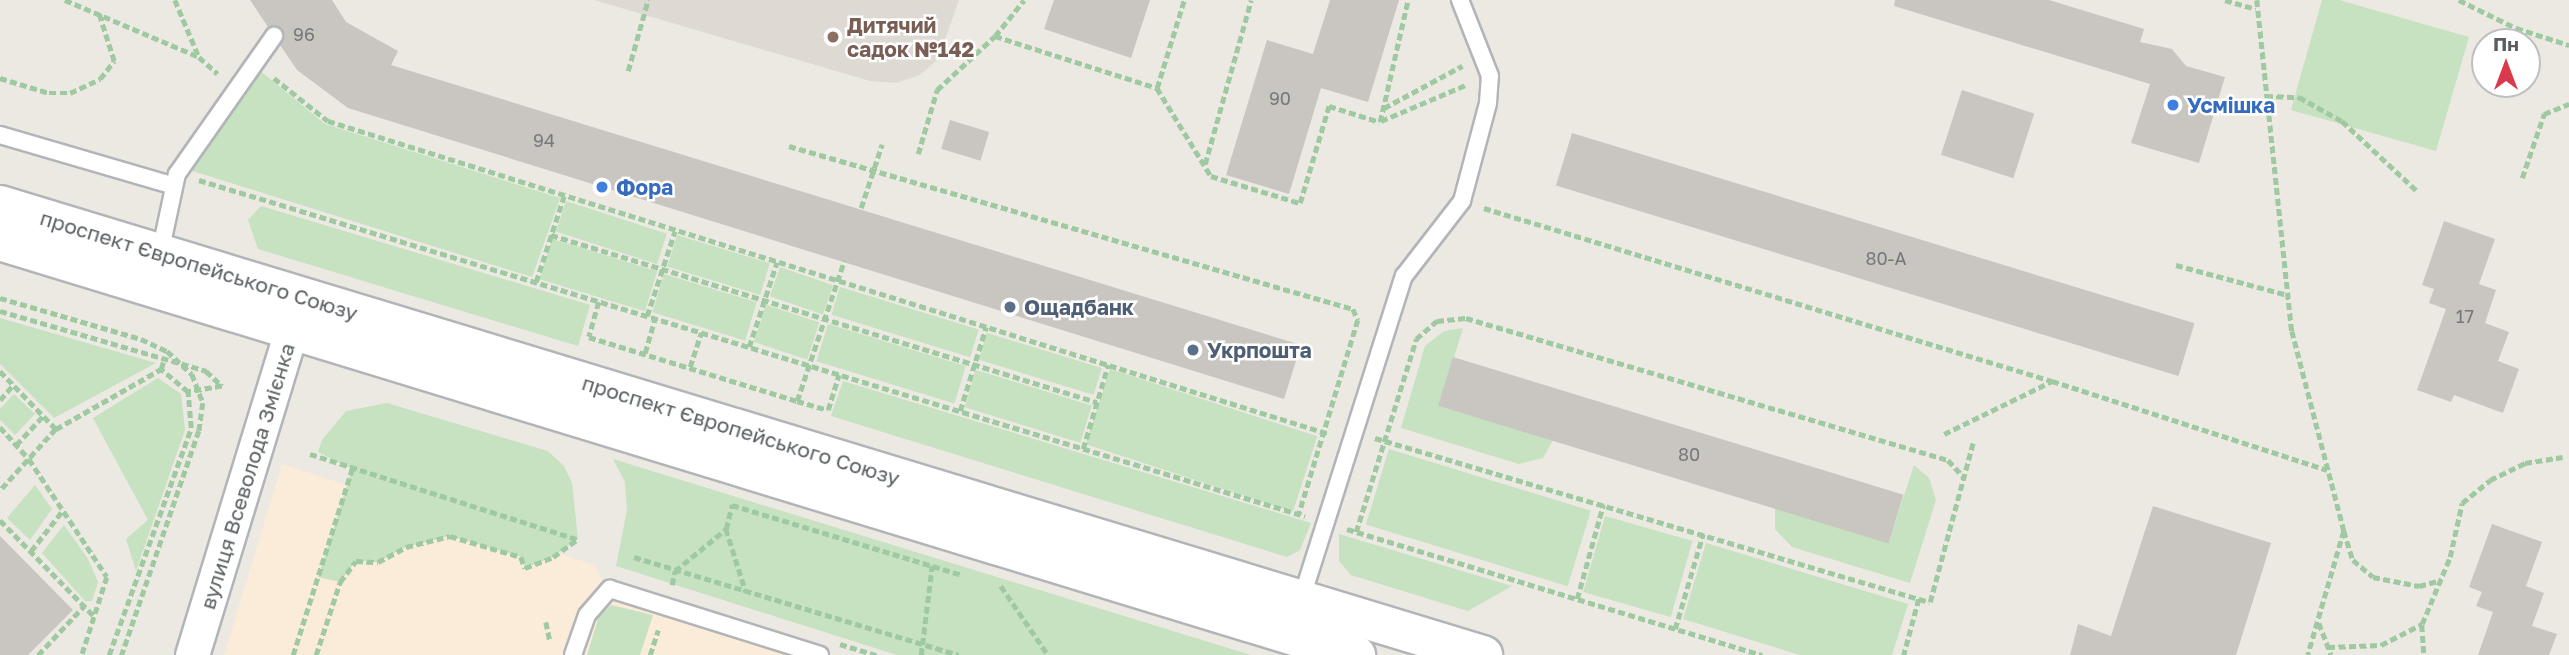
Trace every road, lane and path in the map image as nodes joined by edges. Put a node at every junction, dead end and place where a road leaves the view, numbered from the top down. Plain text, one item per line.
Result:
1 (65, 0) edge
2 (175, 0) edge
3 (648, 0) edge
4 (1024, 0) edge
5 (1184, 0) edge
6 (1251, 0) edge
7 (1408, 0) edge
8 (1460, 0) edge
9 (2225, 0) edge
10 (2257, 0) edge
11 (2459, 0) edge
12 (2256, 9) junction
13 (99, 14) junction
14 (274, 36) dead end
15 (996, 36) junction
16 (2569, 45) edge
17 (1485, 54) junction
18 (257, 62) junction
19 (628, 71) dead end
20 (1490, 76) junction
21 (0, 78) edge
22 (1157, 88) junction
23 (2266, 96) junction
24 (2569, 104) edge
25 (1384, 108) junction
26 (1380, 122) junction
27 (0, 135) edge
28 (882, 144) dead end
29 (789, 146) dead end
30 (918, 154) dead end
31 (1205, 165) junction
32 (872, 172) junction
33 (2522, 178) dead end
34 (176, 180) junction
35 (2417, 191) dead end
36 (564, 196) junction
37 (1462, 201) junction
38 (0, 205) edge
39 (861, 208) dead end
40 (675, 230) junction
41 (551, 235) junction
42 (0, 241) edge
43 (160, 253) junction
44 (844, 261) dead end
45 (777, 262) junction
46 (2176, 265) dead end
47 (662, 269) junction
48 (838, 281) junction
49 (536, 282) junction
50 (2288, 295) junction
51 (0, 298) edge
52 (764, 300) junction
53 (600, 302) junction
54 (0, 312) edge
55 (296, 314) junction
56 (647, 316) junction
57 (655, 319) junction
58 (825, 319) junction
59 (986, 327) junction
60 (701, 333) junction
61 (749, 347) junction
62 (645, 354) junction
63 (164, 359) junction
64 (975, 364) junction
65 (185, 365) junction
66 (1108, 365) junction
67 (808, 366) junction
68 (690, 367) junction
69 (161, 369) junction
70 (0, 371) edge
71 (839, 375) junction
72 (2052, 381) junction
73 (13, 385) junction
74 (198, 390) junction
75 (188, 392) junction
76 (0, 400) edge
77 (797, 401) junction
78 (1097, 402) junction
79 (960, 411) junction
80 (43, 416) junction
81 (0, 427) edge
82 (56, 429) junction
83 (1324, 432) junction
84 (1944, 434) dead end
85 (1355, 437) junction
86 (1385, 440) junction
87 (1973, 443) dead end
88 (16, 445) junction
89 (1083, 449) junction
90 (310, 454) dead end
91 (2563, 457) dead end
92 (29, 458) junction
93 (352, 469) junction
94 (2328, 471) junction
95 (1964, 477) junction
96 (0, 491) edge
97 (1603, 505) junction
98 (63, 510) junction
99 (1299, 514) junction
100 (0, 520) edge
101 (1326, 523) junction
102 (726, 528) junction
103 (2344, 531) junction
104 (1356, 532) junction
105 (1703, 534) junction
106 (31, 551) junction
107 (634, 557) dead end
108 (932, 566) junction
109 (675, 571) junction
110 (969, 577) dead end
111 (2441, 580) junction
112 (994, 584) dead end
113 (746, 592) junction
114 (1577, 598) junction
115 (1919, 598) junction
116 (1301, 600) junction
117 (84, 606) junction
118 (94, 616) junction
119 (546, 622) dead end
120 (2319, 622) junction
121 (2422, 625) junction
122 (1675, 629) junction
123 (658, 630) dead end
124 (924, 644) junction
125 (549, 646) dead end
126 (2328, 647) junction
127 (38, 655) edge
128 (82, 655) edge
129 (109, 655) edge
130 (122, 655) edge
131 (192, 655) edge
132 (293, 655) edge
133 (316, 655) edge
134 (573, 655) edge
135 (650, 655) edge
136 (820, 655) edge
137 (921, 655) edge
138 (959, 655) edge
139 (1048, 655) edge
140 (1356, 655) edge
141 (1483, 655) edge
142 (1762, 655) edge
143 (1904, 655) edge
144 (2308, 655) edge
145 (2331, 655) edge
146 (2424, 655) edge

1 - 13 path
2 - 13 path
3 - 19 path
4 - 15 path
5 - 22 path
6 - 31 path
7 - 25 path
8 - 17 lane
9 - 12 path
10 - 12 path
11 - 16 path
12 - 23 path
13 - 21 path
14 - 18 lane
15 - 22 path
15 - 30 path
17 - 20 lane
17 - 25 path
18 - 34 lane
18 - 36 path
20 - 26 path
20 - 37 lane
22 - 31 path
23 - 35 path
23 - 50 path
24 - 33 path
25 - 26 path
26 - 31 path
27 - 34 lane
28 - 32 path
29 - 32 path
32 - 39 path
32 - 83 path
34 - 43 lane
34 - 49 path
36 - 40 path
36 - 41 path
37 - 72 path
37 - 85 lane
38 - 43 main road, проспект Європейського Союзу
40 - 45 path
40 - 47 path
41 - 47 path
41 - 49 path
42 - 55 main road, проспект Європейського Союзу
43 - 55 main road, проспект Європейського Союзу
44 - 48 path
45 - 48 path
45 - 52 path
46 - 50 path
47 - 52 path
47 - 56 path
48 - 58 path
48 - 59 path
49 - 53 path
50 - 94 path
51 - 65 path
52 - 58 path
52 - 61 path
53 - 56 path
53 - 62 path
54 - 63 path
55 - 116 main road, проспект Європейського Союзу
55 - 131 street, вулиця Всеволода Змієнка
55 - 140 main road, проспект Європейського Союзу
56 - 57 path
57 - 60 path
57 - 62 path
58 - 64 path
58 - 67 path
59 - 64 path
59 - 66 path
60 - 61 path
60 - 68 path
61 - 67 path
62 - 68 path
63 - 65 path
63 - 69 path
64 - 78 path
64 - 79 path
65 - 74 path
65 - 74 path
66 - 78 path
66 - 83 path
67 - 71 path
67 - 77 path
68 - 77 path
69 - 75 path
69 - 82 path
70 - 73 path
71 - 77 path
71 - 79 path
72 - 84 path
72 - 94 path
73 - 76 path
73 - 80 path
74 - 75 path
74 - 130 path
75 - 129 path
78 - 89 path
79 - 89 path
80 - 82 path
80 - 88 path
81 - 88 path
82 - 92 path
83 - 85 path
83 - 99 path
85 - 86 path
85 - 101 lane
86 - 95 path
86 - 97 path
86 - 104 path
87 - 95 path
88 - 92 path
89 - 99 path
90 - 93 path
91 - 111 path
92 - 96 path
92 - 98 path
93 - 132 path
93 - 133 path
94 - 103 path
95 - 115 path
97 - 105 path
97 - 114 path
98 - 106 path
98 - 118 path
99 - 101 path
100 - 106 path
101 - 104 path
101 - 116 lane
102 - 108 path
102 - 109 path
102 - 113 path
103 - 111 path
103 - 120 path
104 - 114 path
105 - 115 path
105 - 122 path
106 - 117 path
107 - 109 path
108 - 110 path
108 - 124 path
109 - 113 path
111 - 121 path
112 - 139 path
113 - 124 path
114 - 122 path
115 - 143 path
116 - 141 main road, проспект Європейського Союзу
117 - 118 path
117 - 127 path
118 - 128 path
119 - 125 path
120 - 126 path
120 - 144 path
121 - 126 path
121 - 146 path
122 - 142 path
123 - 135 path
124 - 137 path
124 - 138 path
126 - 145 path
134 - 136 lane

